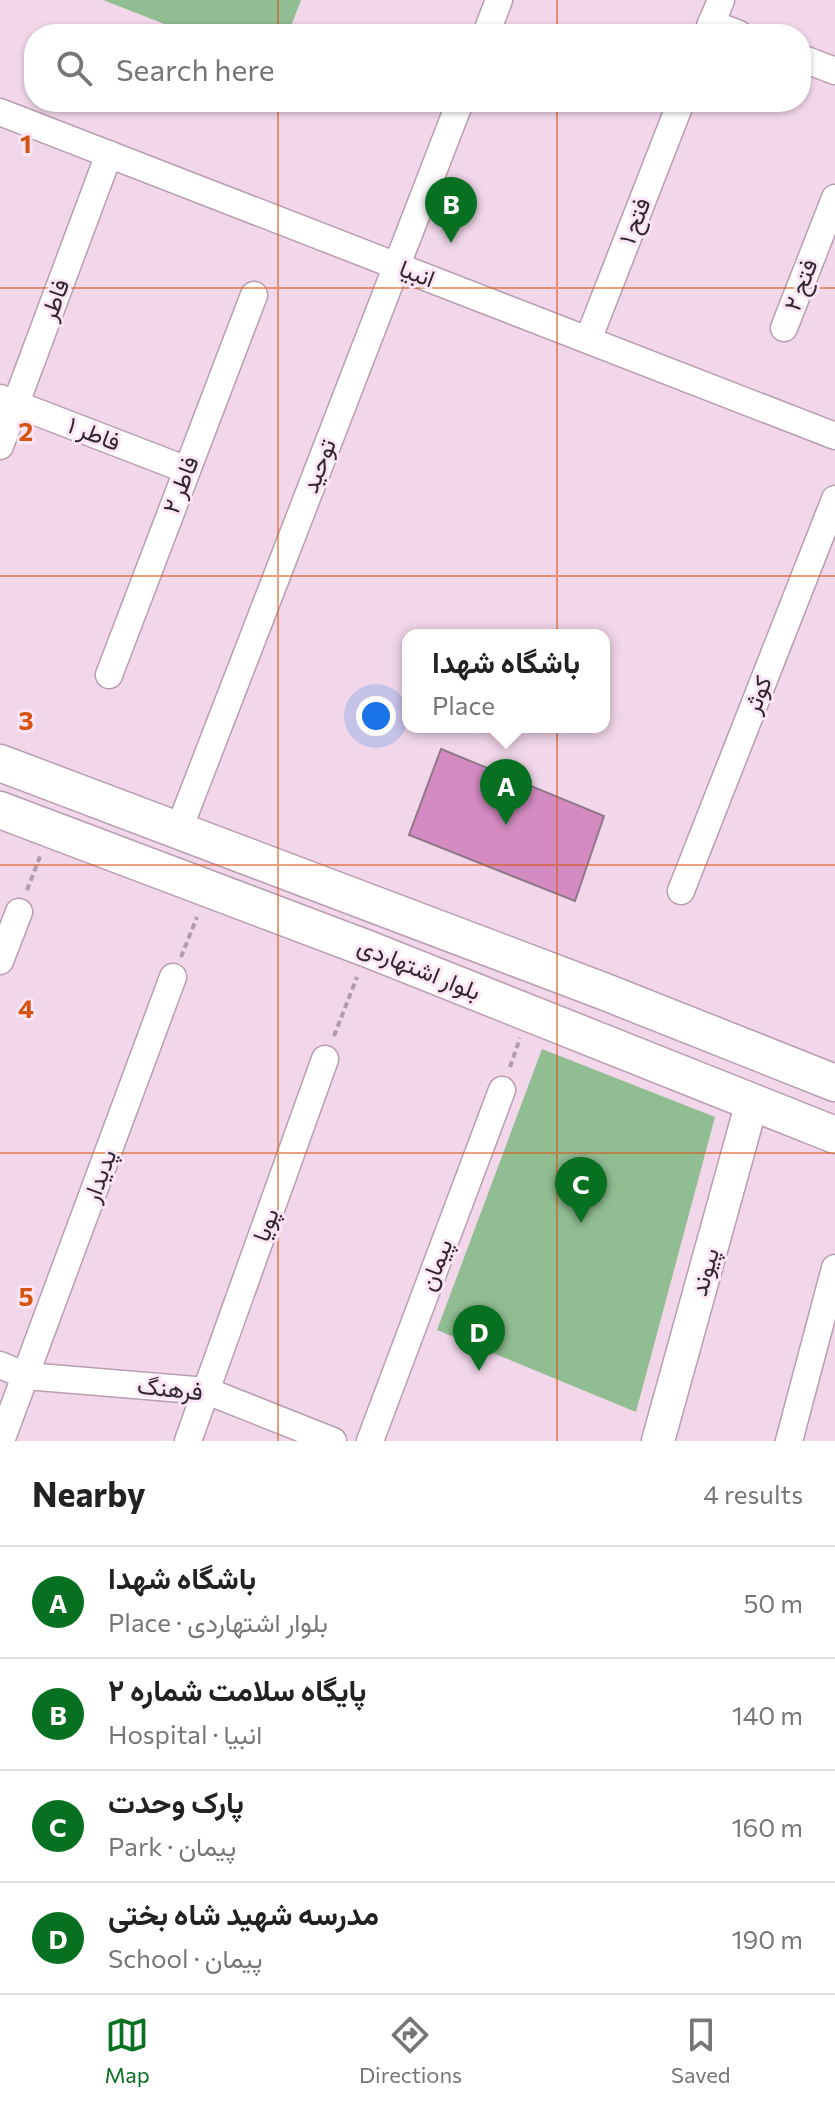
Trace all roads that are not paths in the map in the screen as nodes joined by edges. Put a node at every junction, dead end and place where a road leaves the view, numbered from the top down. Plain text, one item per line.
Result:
1 (499, 0) edge
2 (490, 24) edge
3 (811, 62) edge
4 (835, 71) edge
5 (0, 112) edge
6 (456, 112) edge
7 (677, 112) edge
8 (109, 154) junction
9 (835, 198) edge
10 (397, 266) junction
11 (254, 295) dead end
12 (784, 328) dead end
13 (588, 340) junction
14 (8, 401) edge
15 (835, 436) edge
16 (0, 446) edge
17 (187, 470) junction
18 (835, 499) edge
19 (109, 675) dead end
20 (0, 763) edge
21 (0, 810) edge
22 (179, 829) junction
23 (681, 891) dead end
24 (19, 912) road end
25 (0, 961) edge
26 (173, 977) road end
27 (325, 1059) road end
28 (835, 1083) edge
29 (502, 1090) road end
30 (752, 1102) junction
31 (835, 1135) edge
32 (835, 1268) edge
33 (0, 1365) edge
34 (26, 1376) junction
35 (207, 1391) junction
36 (1, 1441) edge
37 (188, 1441) edge
38 (333, 1441) edge
39 (370, 1441) edge
40 (658, 1441) edge
41 (789, 1441) edge

1 - 2 street
3 - 4 street
5 - 8 street, انبیا
6 - 10 street, توحید
7 - 13 street, فتح ۱
8 - 10 street, انبیا
8 - 14 street, فاطر
9 - 12 street, فتح ۲
10 - 13 street, انبیا
10 - 22 street, توحید
11 - 17 street, فاطر ۲
13 - 15 street, انبیا
14 - 16 street, فاطر
14 - 17 street, فاطر ۱
17 - 19 street, فاطر ۲
18 - 23 street, کوثر
20 - 22 main road, بلوار اشتهاردی
21 - 30 main road, بلوار اشتهاردی
22 - 28 main road, بلوار اشتهاردی
24 - 25 street
26 - 34 street, پدیدار
27 - 35 street, پویا
29 - 39 street, پیمان
30 - 31 main road, بلوار اشتهاردی
30 - 40 street, پیوند
32 - 41 street
33 - 34 street, فرهنگ
34 - 35 street, فرهنگ
34 - 36 street, پدیدار
35 - 37 street, پویا
35 - 38 street, فرهنگ

